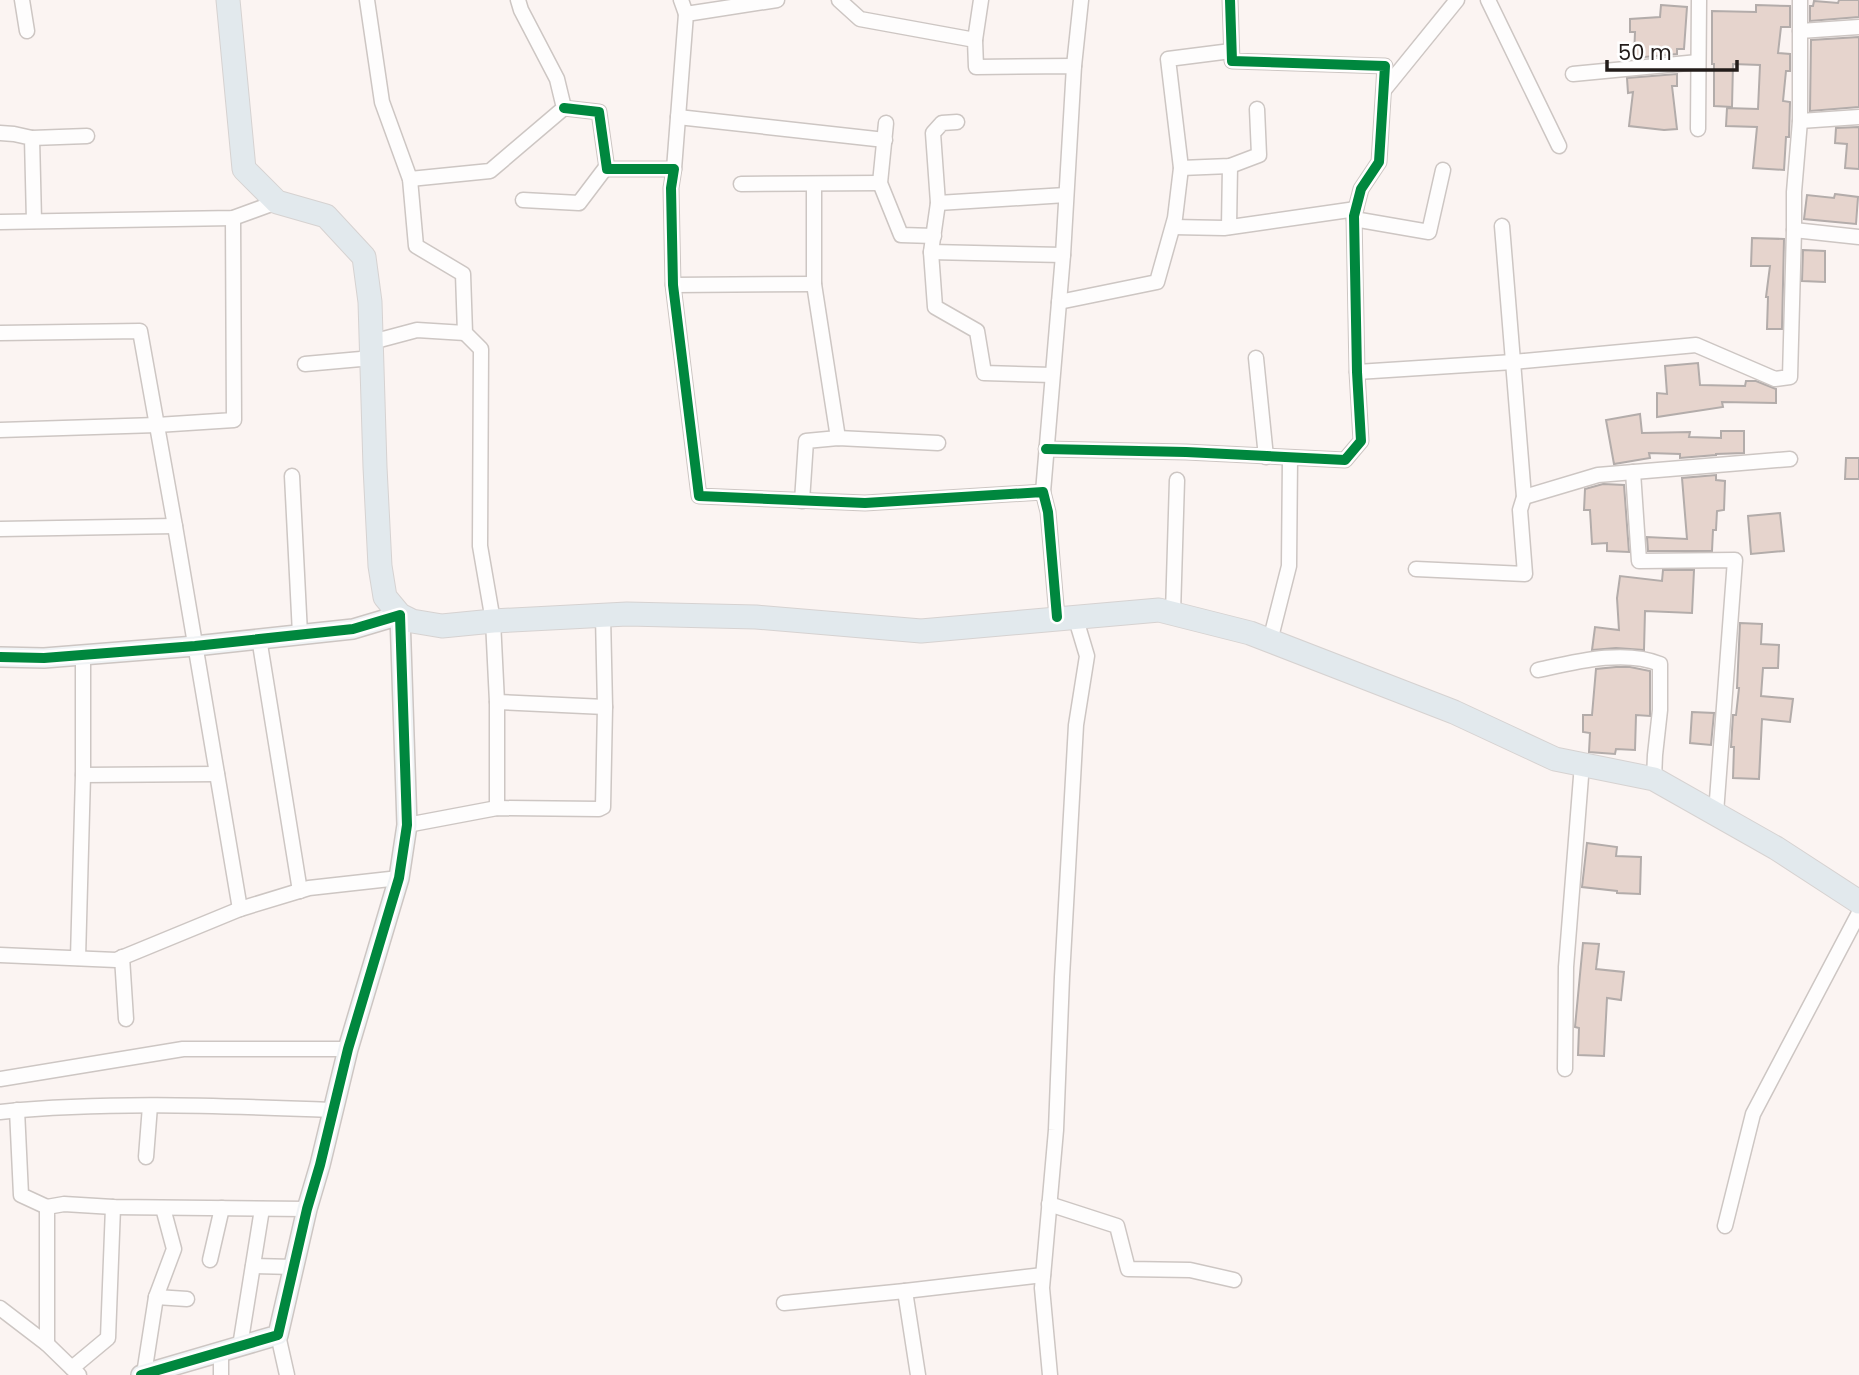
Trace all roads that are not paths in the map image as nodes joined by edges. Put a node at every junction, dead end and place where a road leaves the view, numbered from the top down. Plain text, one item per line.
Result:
1 (22, 0) edge
2 (229, 0) edge
3 (367, 0) edge
4 (518, 0) edge
5 (777, 0) edge
6 (839, 0) edge
7 (981, 0) edge
8 (1081, 0) edge
9 (1230, 0) edge
10 (1457, 0) edge
11 (1488, 0) edge
12 (1699, 0) edge
13 (1800, 0) edge
14 (683, 7) edge
15 (1859, 27) edge
16 (27, 31) dead end
17 (1800, 31) junction
18 (975, 40) junction
19 (1231, 51) junction
20 (1699, 62) junction
21 (1074, 66) junction
22 (1573, 74) dead end
23 (1384, 90) junction
24 (564, 108) junction
25 (1258, 109) dead end
26 (678, 117) junction
27 (1859, 117) edge
28 (1800, 121) junction
29 (957, 122) dead end
30 (886, 123) dead end
31 (1698, 129) dead end
32 (0, 133) edge
33 (87, 136) dead end
34 (32, 138) junction
35 (885, 140) junction
36 (1559, 146) dead end
37 (607, 166) junction
38 (1230, 166) junction
39 (1181, 168) junction
40 (674, 169) junction
41 (1443, 170) dead end
42 (410, 179) junction
43 (880, 183) junction
44 (741, 184) dead end
45 (814, 184) junction
46 (1066, 195) junction
47 (523, 200) dead end
48 (277, 202) junction
49 (939, 203) junction
50 (1355, 214) junction
51 (233, 218) junction
52 (34, 221) junction
53 (0, 222) edge
54 (1502, 226) dead end
55 (1173, 227) junction
56 (1228, 227) junction
57 (1794, 230) junction
58 (934, 236) junction
59 (1859, 237) edge
60 (931, 252) junction
61 (1063, 255) junction
62 (814, 284) junction
63 (673, 285) junction
64 (1059, 302) junction
65 (0, 333) edge
66 (465, 333) junction
67 (372, 350) junction
68 (1256, 358) dead end
69 (1513, 362) junction
70 (305, 364) dead end
71 (1357, 372) junction
72 (1052, 375) junction
73 (158, 425) junction
74 (0, 430) edge
75 (838, 438) junction
76 (938, 443) dead end
77 (1046, 449) junction
78 (1266, 457) junction
79 (1290, 458) junction
80 (1790, 459) dead end
81 (1633, 472) junction
82 (292, 476) dead end
83 (1177, 480) dead end
84 (1043, 492) junction
85 (1524, 496) junction
86 (802, 501) junction
87 (175, 526) junction
88 (0, 529) edge
89 (1416, 569) dead end
90 (1173, 613) junction
91 (400, 615) junction
92 (603, 616) junction
93 (1066, 617) junction
94 (493, 621) junction
95 (300, 634) junction
96 (259, 638) junction
97 (1270, 641) junction
98 (195, 646) junction
99 (83, 654) junction
100 (0, 657) edge
101 (1538, 670) dead end
102 (497, 702) junction
103 (605, 707) junction
104 (1582, 764) junction
105 (217, 774) junction
106 (83, 775) junction
107 (1654, 779) junction
108 (496, 808) junction
109 (1716, 813) junction
110 (407, 825) junction
111 (399, 878) junction
112 (300, 891) junction
113 (1859, 902) edge
114 (240, 909) junction
115 (1859, 913) edge
116 (0, 955) edge
117 (122, 957) junction
118 (78, 958) junction
119 (126, 1019) dead end
120 (348, 1049) junction
121 (1565, 1069) dead end
122 (0, 1079) edge
123 (150, 1106) junction
124 (17, 1110) junction
125 (333, 1110) junction
126 (0, 1112) edge
127 (146, 1157) dead end
128 (1049, 1205) junction
129 (47, 1207) junction
130 (113, 1208) junction
131 (163, 1208) junction
132 (222, 1208) junction
133 (262, 1209) junction
134 (307, 1209) junction
135 (1725, 1226) dead end
136 (210, 1260) dead end
137 (253, 1266) junction
138 (294, 1267) junction
139 (1043, 1275) junction
140 (1234, 1280) dead end
141 (905, 1291) junction
142 (156, 1297) junction
143 (187, 1300) dead end
144 (784, 1303) dead end
145 (0, 1308) edge
146 (278, 1335) junction
147 (47, 1344) junction
148 (231, 1349) junction
149 (75, 1371) edge
150 (142, 1375) edge
151 (221, 1375) edge
152 (287, 1375) edge
153 (918, 1375) edge
154 (1050, 1375) edge

1 - 16 street
2 - 48 main road
3 - 42 street
4 - 24 street
5 - 14 street
6 - 18 street
7 - 18 street
8 - 21 street
9 - 19 street
10 - 23 street
11 - 36 street
12 - 20 street
13 - 17 street
14 - 26 street
15 - 17 street
17 - 28 street
18 - 21 street
19 - 23 street
19 - 39 street
20 - 22 street
20 - 31 street
21 - 46 street
23 - 50 street
24 - 37 street
24 - 42 street
25 - 38 street
26 - 35 street
26 - 40 street
27 - 28 street
28 - 57 street
29 - 49 street
30 - 35 street
32 - 34 street
33 - 34 street
34 - 52 street
35 - 43 street
37 - 40 street
37 - 47 street
38 - 39 street
38 - 56 street
39 - 55 street
40 - 63 street
41 - 50 street
42 - 66 street
43 - 45 street
43 - 58 street
44 - 45 street
45 - 62 street
46 - 49 street
46 - 61 street
48 - 51 street
48 - 67 main road
49 - 58 street
50 - 56 street
50 - 71 street
51 - 52 street
51 - 73 street
52 - 53 street
54 - 69 street
55 - 56 street
55 - 64 street
57 - 59 street
57 - 69 street
58 - 60 street
60 - 61 street
60 - 72 street
61 - 64 street
62 - 63 street
62 - 75 street
63 - 86 street
64 - 72 street
65 - 73 street
66 - 67 street
66 - 94 street
67 - 70 street
67 - 91 main road
68 - 78 street
69 - 71 street
69 - 85 street
71 - 79 street
72 - 77 street
73 - 74 street
73 - 87 street
75 - 76 street
75 - 86 street
77 - 78 street
77 - 84 street
78 - 79 street
79 - 97 street
80 - 81 street
81 - 85 street
81 - 109 street
82 - 95 street
83 - 90 street
84 - 86 street
84 - 93 street
85 - 89 street
87 - 88 street
87 - 98 street
90 - 93 main road
90 - 97 main road
91 - 94 main road
91 - 95 street
91 - 110 street
92 - 93 main road
92 - 94 main road
92 - 103 street
93 - 128 street
94 - 102 street
95 - 96 street
96 - 98 street
96 - 112 street
97 - 104 main road
98 - 99 street
98 - 105 street
99 - 100 street
99 - 106 street
101 - 107 street
102 - 103 street
102 - 108 street
103 - 108 street
104 - 107 main road
104 - 121 street
105 - 106 street
105 - 114 street
106 - 118 street
107 - 109 main road
108 - 110 street
109 - 113 main road
110 - 111 street
111 - 112 street
111 - 120 street
112 - 114 street
114 - 117 street
115 - 135 street
116 - 118 street
117 - 118 street
117 - 119 street
120 - 122 street
120 - 125 street
123 - 124 street
123 - 125 street
123 - 127 street
124 - 126 street
124 - 129 street
125 - 134 street
128 - 139 street
128 - 140 street
129 - 130 street
129 - 147 street
130 - 131 street
130 - 149 street
131 - 132 street
131 - 142 street
132 - 133 street
132 - 136 street
133 - 134 street
133 - 137 street
134 - 138 street
137 - 138 street
137 - 148 street
138 - 146 street
139 - 141 street
139 - 154 street
141 - 144 street
141 - 153 street
142 - 143 street
142 - 150 street
145 - 147 street
146 - 148 street
146 - 152 street
147 - 149 street
148 - 150 street
148 - 151 street

